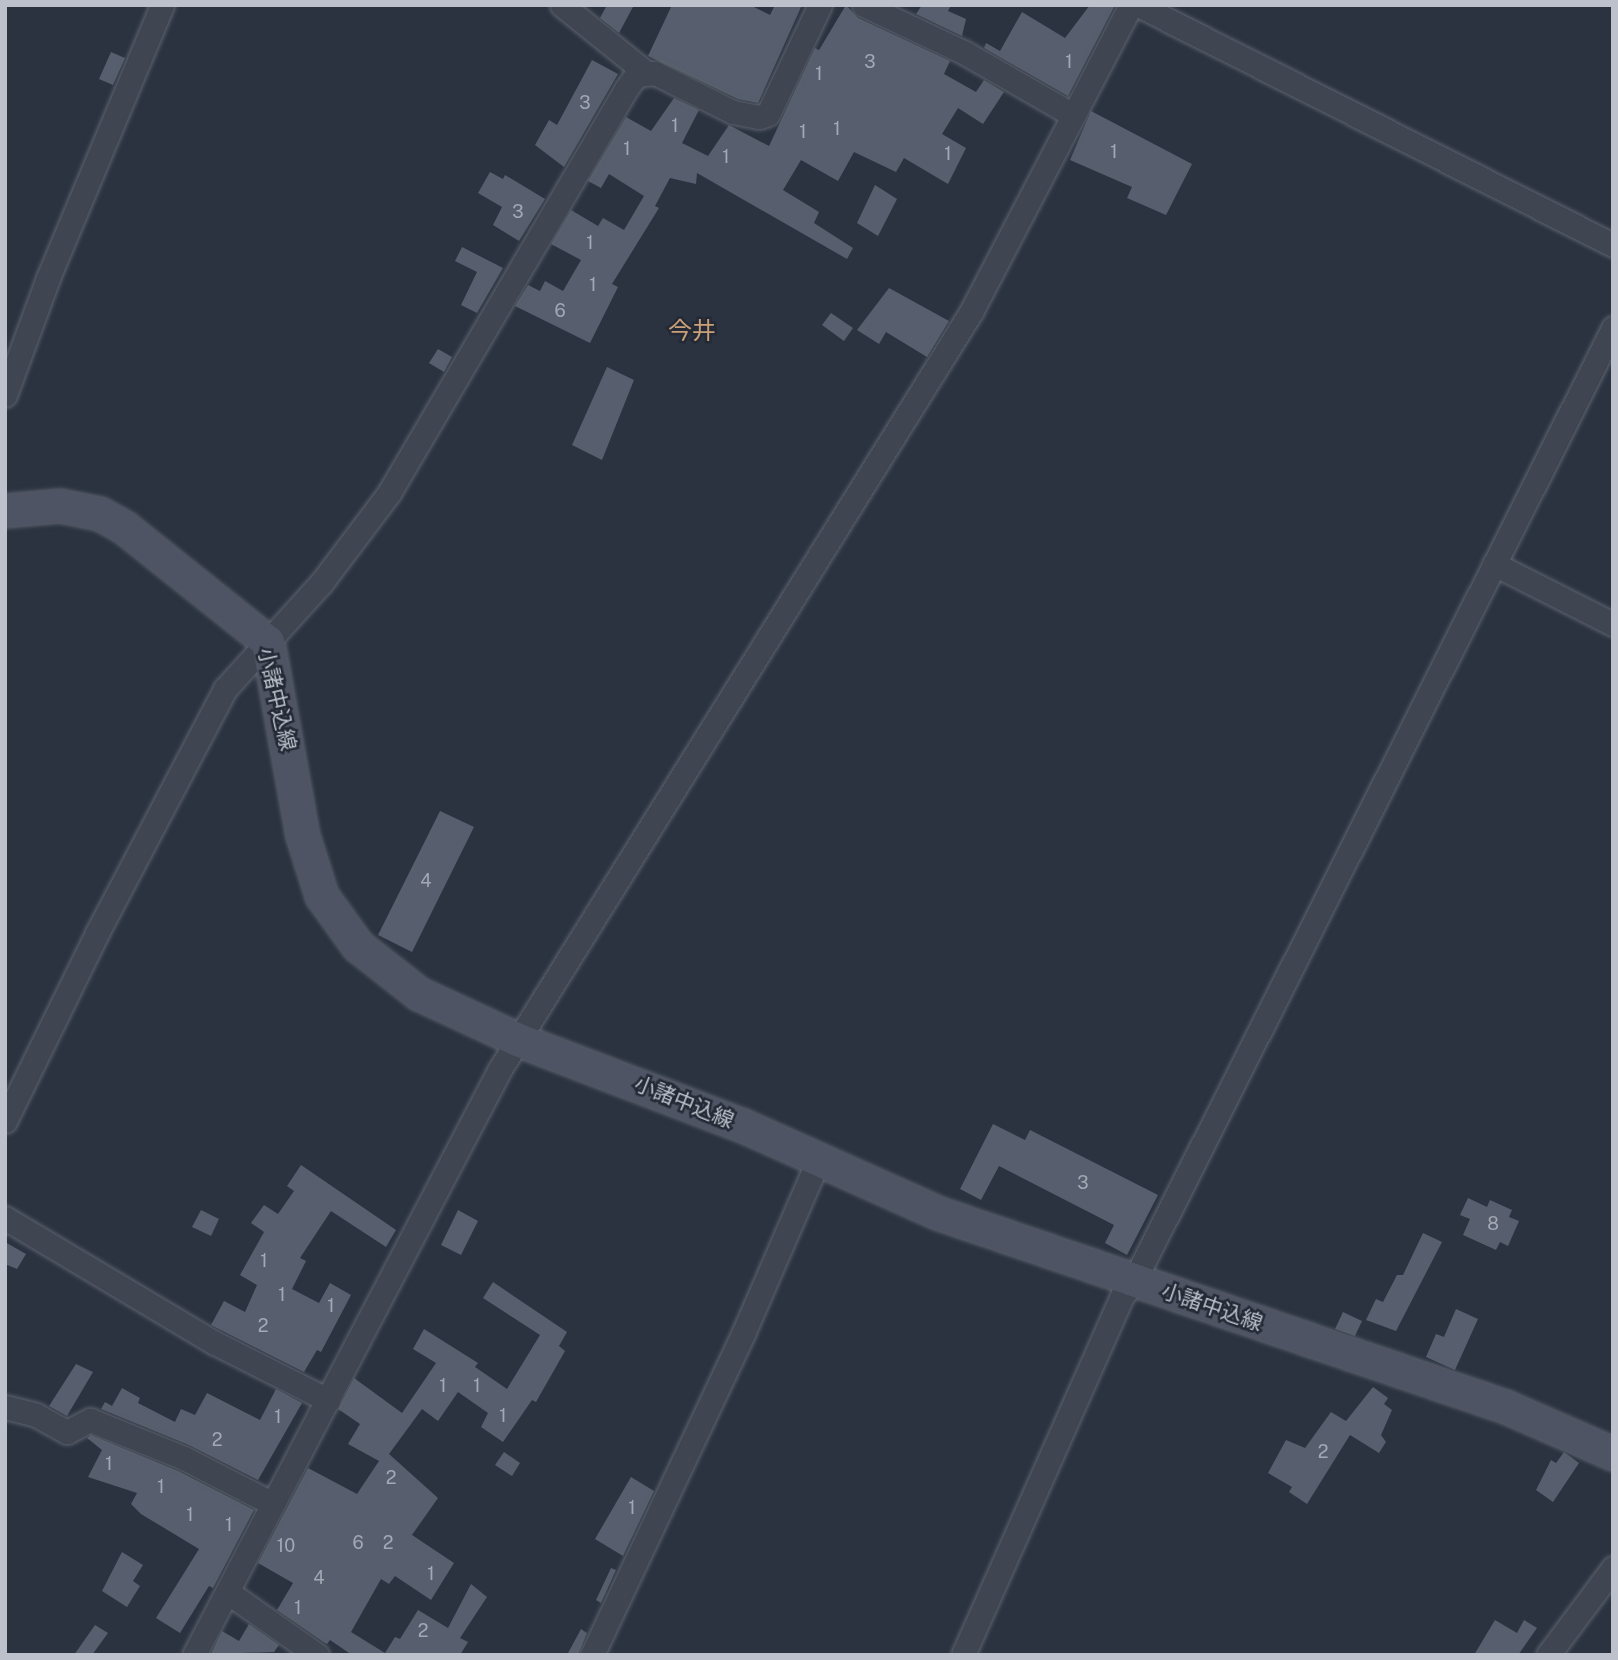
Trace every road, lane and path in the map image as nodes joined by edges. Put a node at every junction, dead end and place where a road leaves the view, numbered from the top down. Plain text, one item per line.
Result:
1 (162, 5) edge
2 (562, 5) edge
3 (820, 5) edge
4 (864, 5) edge
5 (1131, 5) edge
6 (1138, 5) edge
7 (645, 72) junction
8 (1073, 115) junction
9 (1613, 245) edge
10 (1613, 328) edge
11 (5, 396) edge
12 (5, 510) edge
13 (1494, 564) junction
14 (1613, 624) edge
15 (268, 642) junction
16 (518, 1040) junction
17 (5, 1121) edge
18 (818, 1161) junction
19 (5, 1218) edge
20 (1134, 1281) junction
21 (328, 1400) junction
22 (5, 1407) edge
23 (1613, 1454) edge
24 (271, 1503) junction
25 (1613, 1568) edge
26 (229, 1593) junction
27 (194, 1655) edge
28 (317, 1655) edge
29 (593, 1655) edge
30 (963, 1655) edge
31 (1548, 1655) edge

1 - 11 street
2 - 7 street
3 - 7 street
4 - 8 street
5 - 8 street
6 - 9 street
7 - 15 street
8 - 16 street
10 - 13 street
12 - 15 main road, 小諸中込線
13 - 14 street
13 - 20 street
15 - 16 main road, 小諸中込線
15 - 17 street
16 - 18 main road, 小諸中込線
16 - 21 street
18 - 20 main road, 小諸中込線
18 - 29 street
19 - 21 street
20 - 23 main road, 小諸中込線
20 - 30 street
21 - 24 street
22 - 24 street
24 - 26 street
25 - 31 street
26 - 27 street
26 - 28 street

